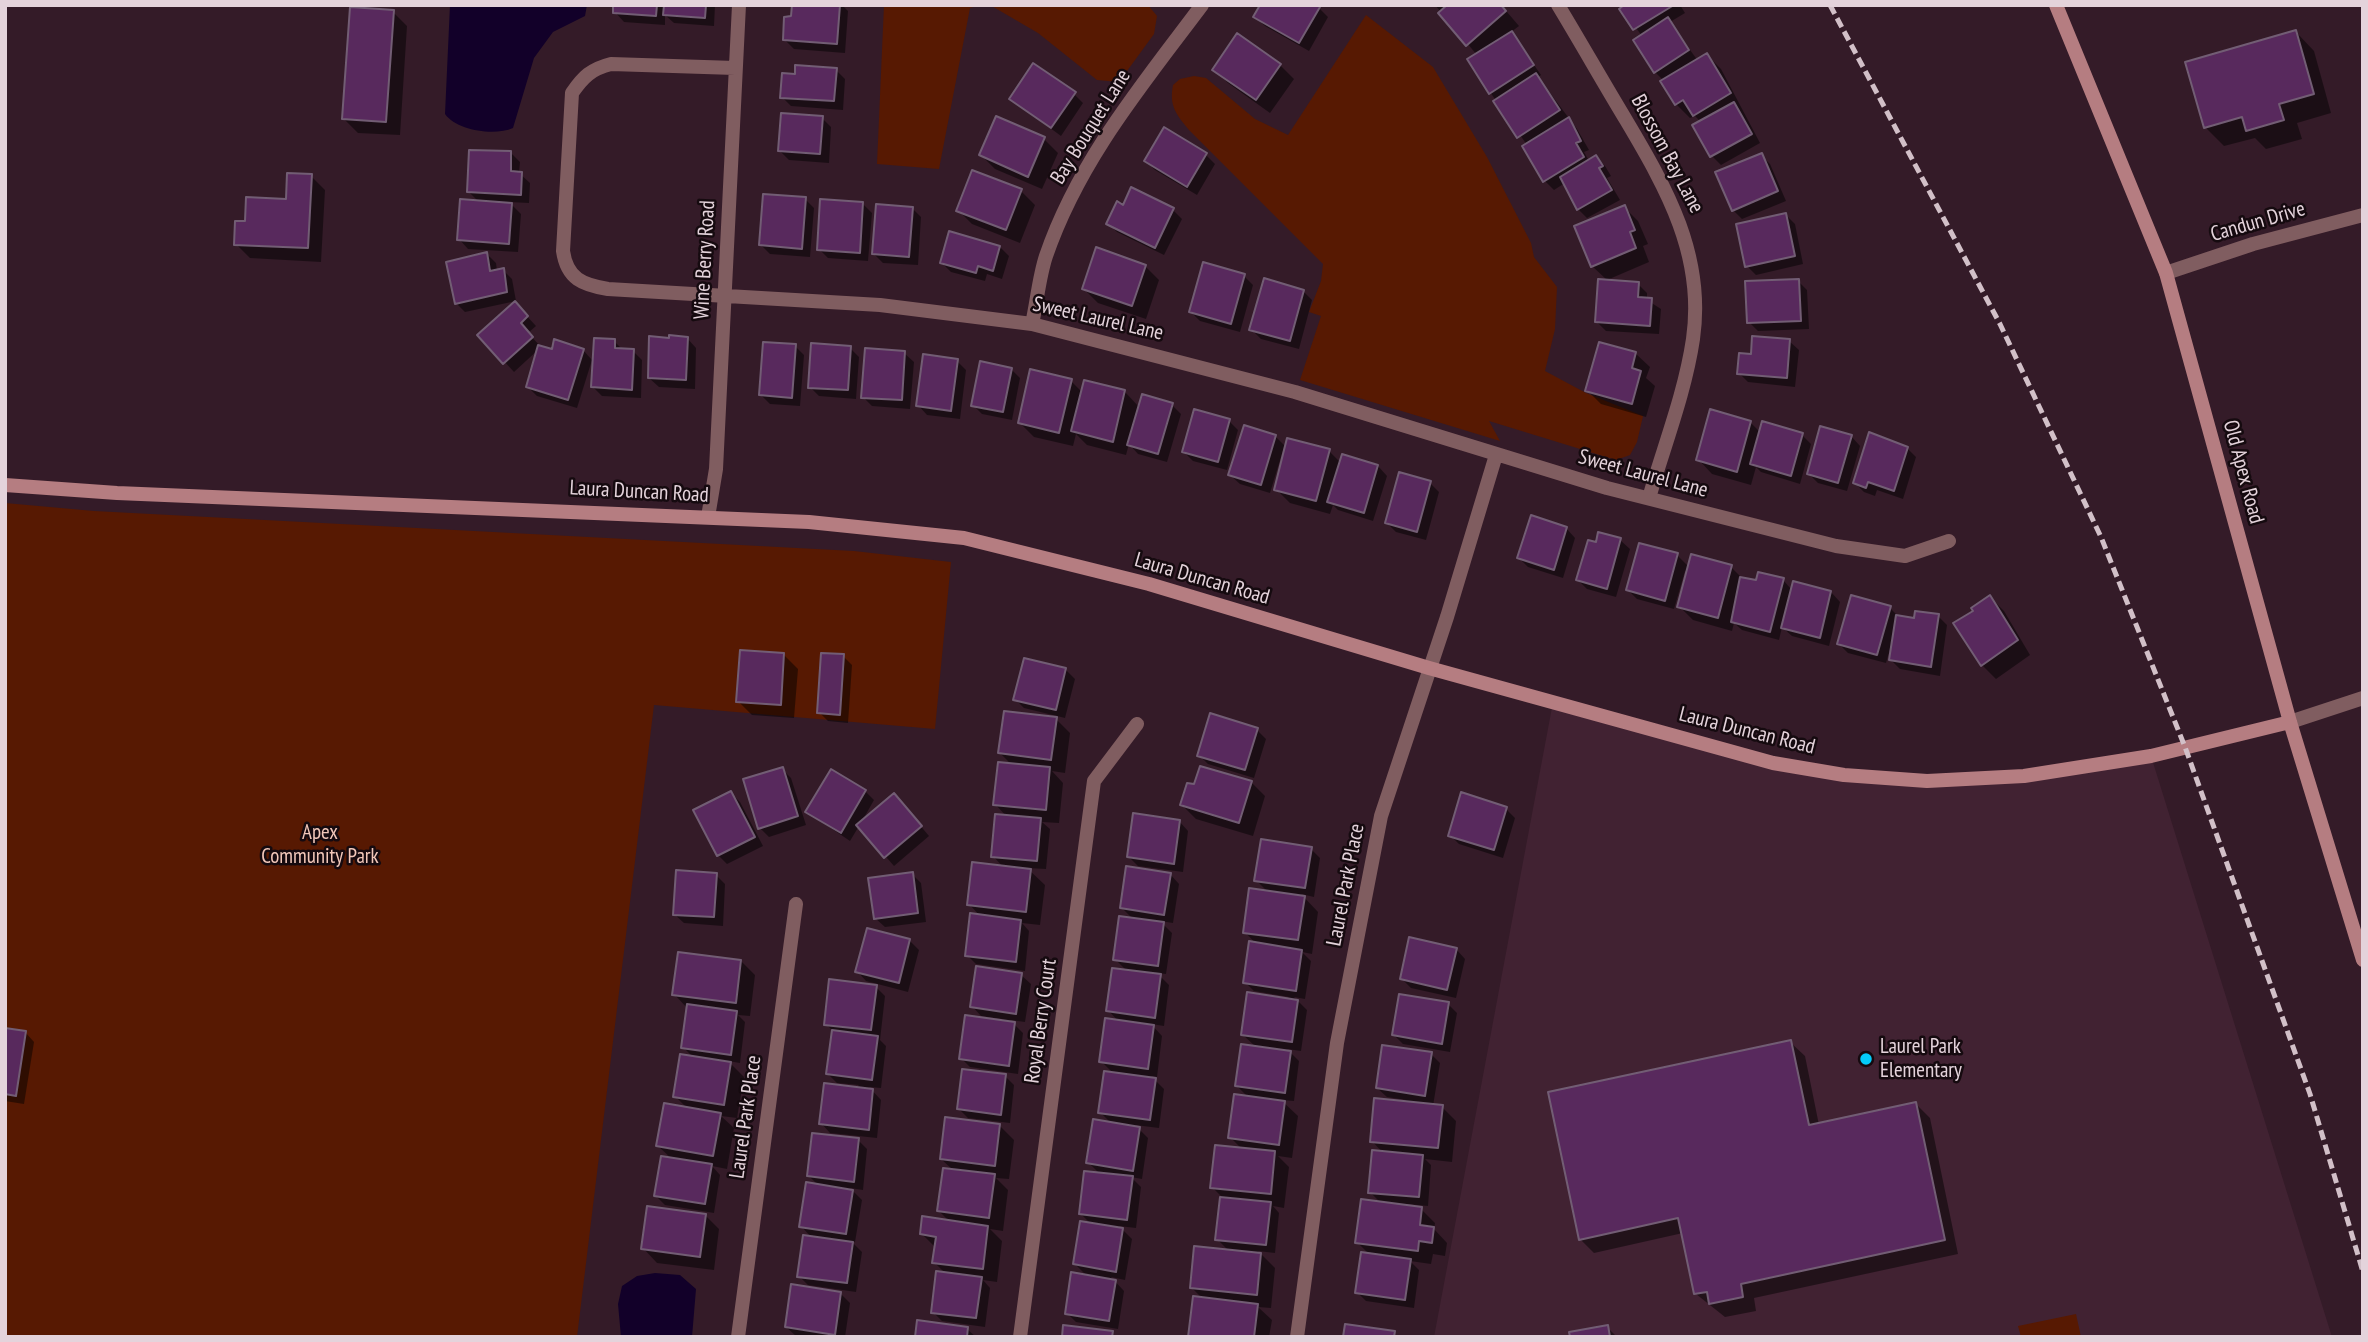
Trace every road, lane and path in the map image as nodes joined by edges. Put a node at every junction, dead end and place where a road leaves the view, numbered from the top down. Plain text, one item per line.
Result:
1 (739, 5) edge
2 (1202, 5) edge
3 (1558, 5) edge
4 (2056, 5) edge
5 (735, 68) junction
6 (2363, 215) edge
7 (2166, 273) junction
8 (723, 295) junction
9 (1032, 324) junction
10 (1496, 455) junction
11 (5, 485) edge
12 (1648, 498) junction
13 (708, 517) junction
14 (1949, 541) dead end
15 (1429, 668) junction
16 (2363, 698) edge
17 (2290, 722) junction
18 (1137, 724) dead end
19 (796, 904) dead end
20 (2363, 960) edge
21 (738, 1337) edge
22 (1020, 1337) edge
23 (1297, 1337) edge

1 - 5 street, Wine Berry Road
2 - 9 street, Bay Bouquet Lane
3 - 12 street, Blossom Bay Lane
4 - 7 street, Old Apex Road
5 - 8 street, Wine Berry Road
5 - 8 street, Sweet Laurel Lane
6 - 7 street, Candun Drive
7 - 17 street, Old Apex Road
8 - 9 street, Sweet Laurel Lane
8 - 13 street, Wine Berry Road
9 - 10 street, Sweet Laurel Lane
10 - 12 street, Sweet Laurel Lane
10 - 15 street, Laurel Park Place
11 - 13 street, Laura Duncan Road
12 - 14 street, Sweet Laurel Lane
13 - 15 street, Laura Duncan Road
15 - 17 street, Laura Duncan Road
15 - 23 street, Laurel Park Place
16 - 17 street, Laura Duncan Road
17 - 20 street, Old Apex Road
18 - 22 street, Royal Berry Court
19 - 21 street, Laurel Park Place

